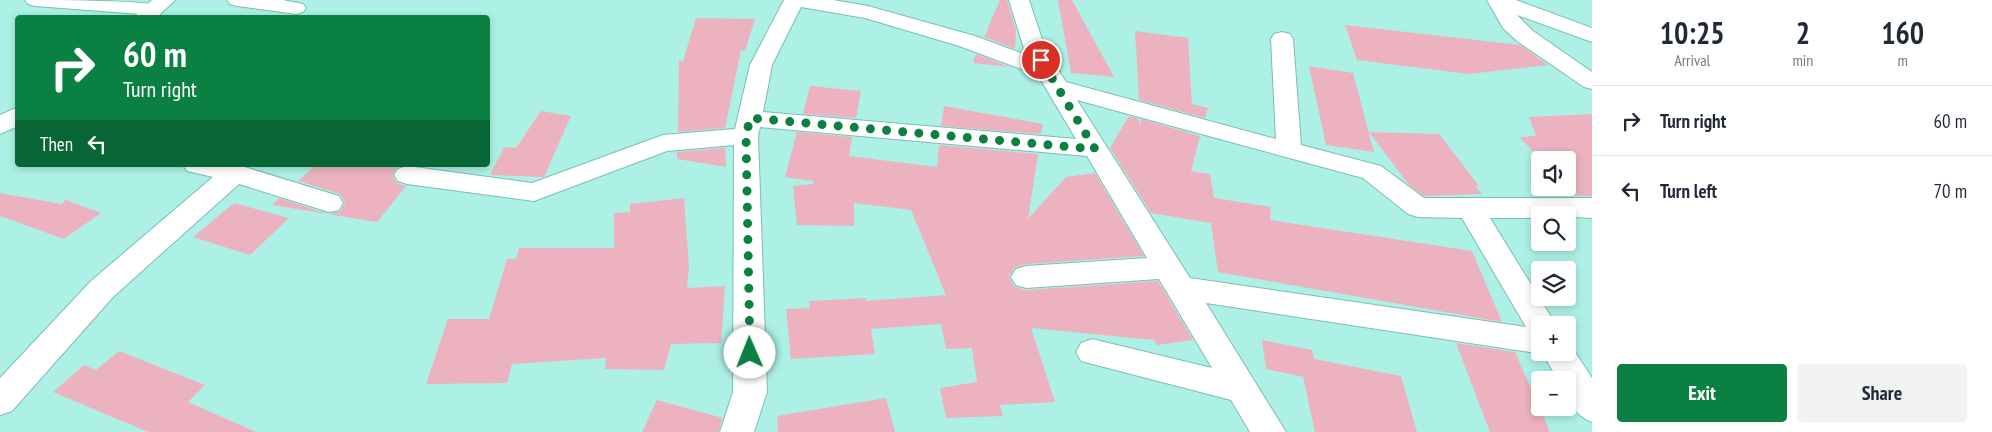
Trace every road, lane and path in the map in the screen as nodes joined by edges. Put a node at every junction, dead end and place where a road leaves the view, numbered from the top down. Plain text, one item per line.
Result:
1 (35, 0) edge
2 (237, 0) edge
3 (795, 0) edge
4 (1019, 0) edge
5 (1498, 1) edge
6 (296, 8) dead end
7 (154, 9) edge
8 (1592, 34) edge
9 (1282, 39) dead end
10 (1051, 78) junction
11 (1592, 82) edge
12 (748, 127) junction
13 (1095, 149) junction
14 (1289, 150) junction
15 (211, 167) edge
16 (233, 170) edge
17 (407, 175) dead end
18 (329, 203) dead end
19 (1592, 208) edge
20 (1470, 210) junction
21 (1026, 277) dead end
22 (1175, 278) junction
23 (1535, 316) edge
24 (1531, 340) edge
25 (1092, 352) dead end
26 (1564, 361) edge
27 (1243, 389) junction
28 (0, 402) edge
29 (1592, 407) edge
30 (737, 432) edge
31 (1269, 432) edge

1 - 7 street
2 - 6 street
3 - 10 street
3 - 12 street
4 - 10 street
5 - 8 street
5 - 11 street
9 - 14 street
10 - 13 street
10 - 14 street
12 - 13 street
12 - 17 street
12 - 30 street
13 - 22 street
14 - 20 street
15 - 16 street
16 - 18 street
16 - 28 street
19 - 20 street
20 - 23 street
21 - 22 street
22 - 24 street
22 - 27 street
25 - 27 street
26 - 29 street
27 - 31 street

